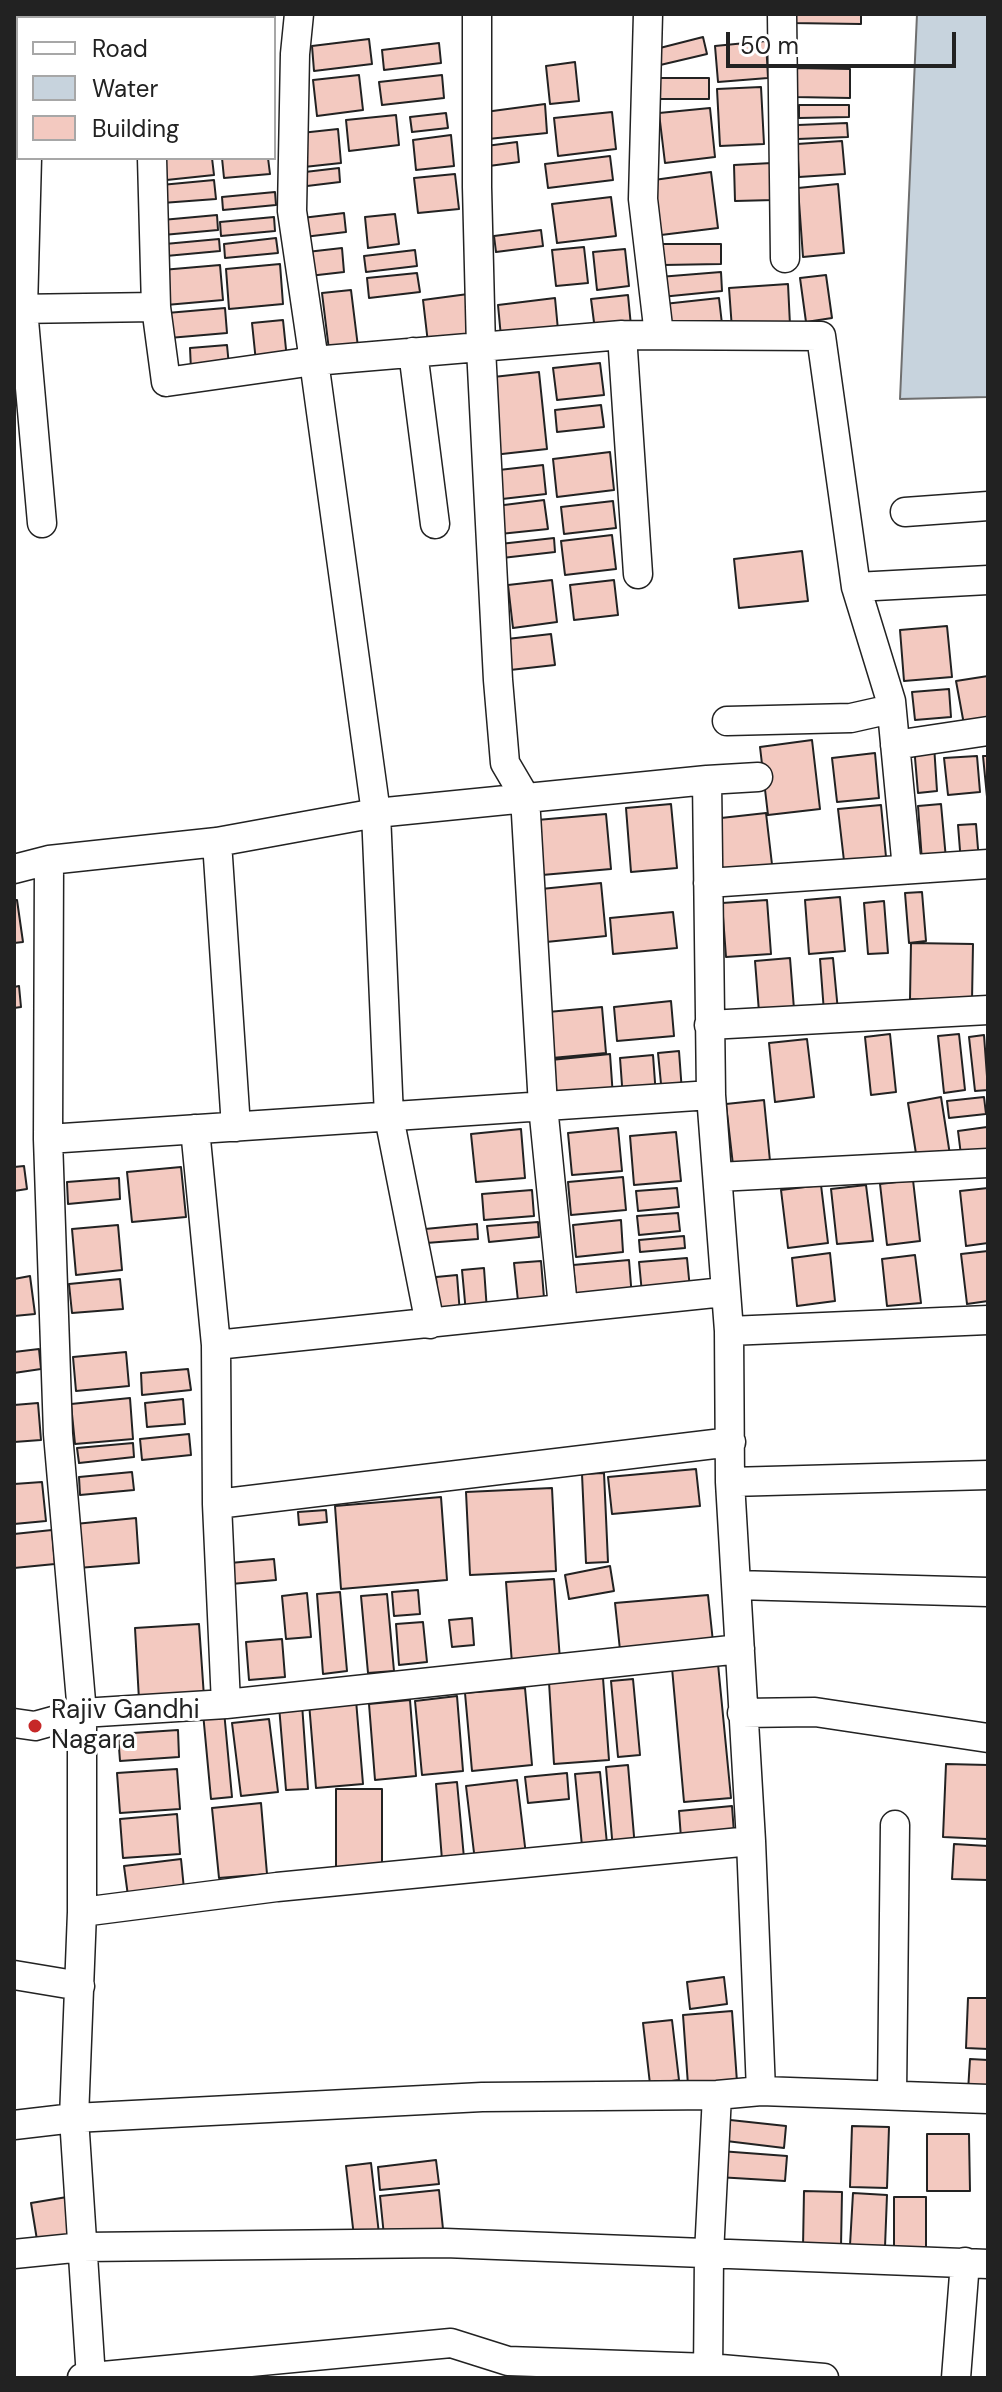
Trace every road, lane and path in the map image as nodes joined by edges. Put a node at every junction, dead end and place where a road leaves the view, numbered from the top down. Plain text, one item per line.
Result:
1 (299, 14) edge
2 (477, 14) edge
3 (648, 14) edge
4 (782, 14) edge
5 (284, 118) edge
6 (27, 160) edge
7 (152, 160) edge
8 (785, 258) dead end
9 (156, 307) junction
10 (19, 309) edge
11 (622, 335) junction
12 (659, 335) junction
13 (481, 348) junction
14 (413, 352) junction
15 (314, 361) junction
16 (988, 506) edge
17 (905, 512) dead end
18 (42, 523) dead end
19 (435, 524) dead end
20 (638, 574) dead end
21 (988, 580) edge
22 (856, 587) junction
23 (891, 709) junction
24 (727, 721) dead end
25 (988, 731) edge
26 (895, 745) junction
27 (758, 777) dead end
28 (707, 780) junction
29 (525, 797) junction
30 (376, 813) junction
31 (217, 842) junction
32 (49, 860) junction
33 (988, 864) edge
34 (14, 869) edge
35 (907, 869) junction
36 (708, 883) junction
37 (988, 1010) edge
38 (709, 1025) junction
39 (711, 1095) junction
40 (543, 1106) junction
41 (389, 1117) junction
42 (236, 1127) junction
43 (195, 1129) junction
44 (48, 1139) junction
45 (988, 1163) edge
46 (718, 1177) junction
47 (724, 1292) junction
48 (563, 1307) junction
49 (988, 1320) edge
50 (430, 1324) junction
51 (729, 1331) junction
52 (216, 1345) junction
53 (731, 1442) junction
54 (988, 1475) edge
55 (730, 1482) junction
56 (217, 1504) junction
57 (736, 1585) junction
58 (988, 1592) edge
59 (740, 1649) junction
60 (226, 1704) junction
61 (82, 1713) junction
62 (742, 1713) junction
63 (14, 1723) edge
64 (988, 1738) edge
65 (895, 1825) dead end
66 (751, 1841) junction
67 (82, 1912) junction
68 (14, 1975) edge
69 (80, 1986) junction
70 (761, 2091) junction
71 (717, 2095) junction
72 (892, 2095) junction
73 (988, 2099) edge
74 (74, 2118) junction
75 (14, 2125) edge
76 (83, 2247) junction
77 (14, 2254) edge
78 (709, 2254) junction
79 (976, 2263) edge
80 (708, 2373) edge
81 (88, 2378) edge
82 (824, 2378) edge
83 (956, 2378) edge

1 - 5 street
2 - 13 street
3 - 12 street
4 - 8 street
5 - 15 street
6 - 10 street
7 - 9 street
9 - 10 street
9 - 15 street
10 - 18 street
11 - 12 street
11 - 13 street
11 - 20 street
12 - 22 street
13 - 14 street
13 - 29 street
14 - 15 street
14 - 19 street
15 - 30 street
16 - 17 street
21 - 22 street
22 - 23 street
23 - 24 street
23 - 26 street
25 - 26 street
26 - 35 street
27 - 28 street
28 - 29 street
28 - 36 street
29 - 30 street
29 - 40 street
30 - 31 street
30 - 41 street
31 - 32 street
31 - 42 street
32 - 34 street
32 - 44 street
33 - 35 street
35 - 36 street
36 - 38 street
37 - 38 street
38 - 39 street
39 - 40 street
39 - 46 street
40 - 41 street
40 - 48 street
41 - 42 street
41 - 50 street
42 - 43 street
43 - 44 street
43 - 52 street
44 - 61 street
45 - 46 street
46 - 47 street
47 - 48 street
47 - 51 street
48 - 50 street
49 - 51 street
50 - 52 street
51 - 53 street
52 - 56 street
53 - 55 street
53 - 56 street
54 - 55 street
55 - 57 street
56 - 60 street
57 - 58 street
57 - 59 street
59 - 60 street
59 - 62 street
60 - 61 street
61 - 63 street
61 - 67 street
62 - 64 street
62 - 66 street
65 - 72 street
66 - 67 street
66 - 70 street
67 - 69 street
68 - 69 street
69 - 74 street
70 - 71 street
70 - 72 street
71 - 74 street
71 - 78 street
72 - 73 street
74 - 75 street
74 - 76 street
76 - 77 street
76 - 78 street
76 - 81 street
78 - 79 street
78 - 80 street
79 - 83 street
80 - 81 street
80 - 82 street

